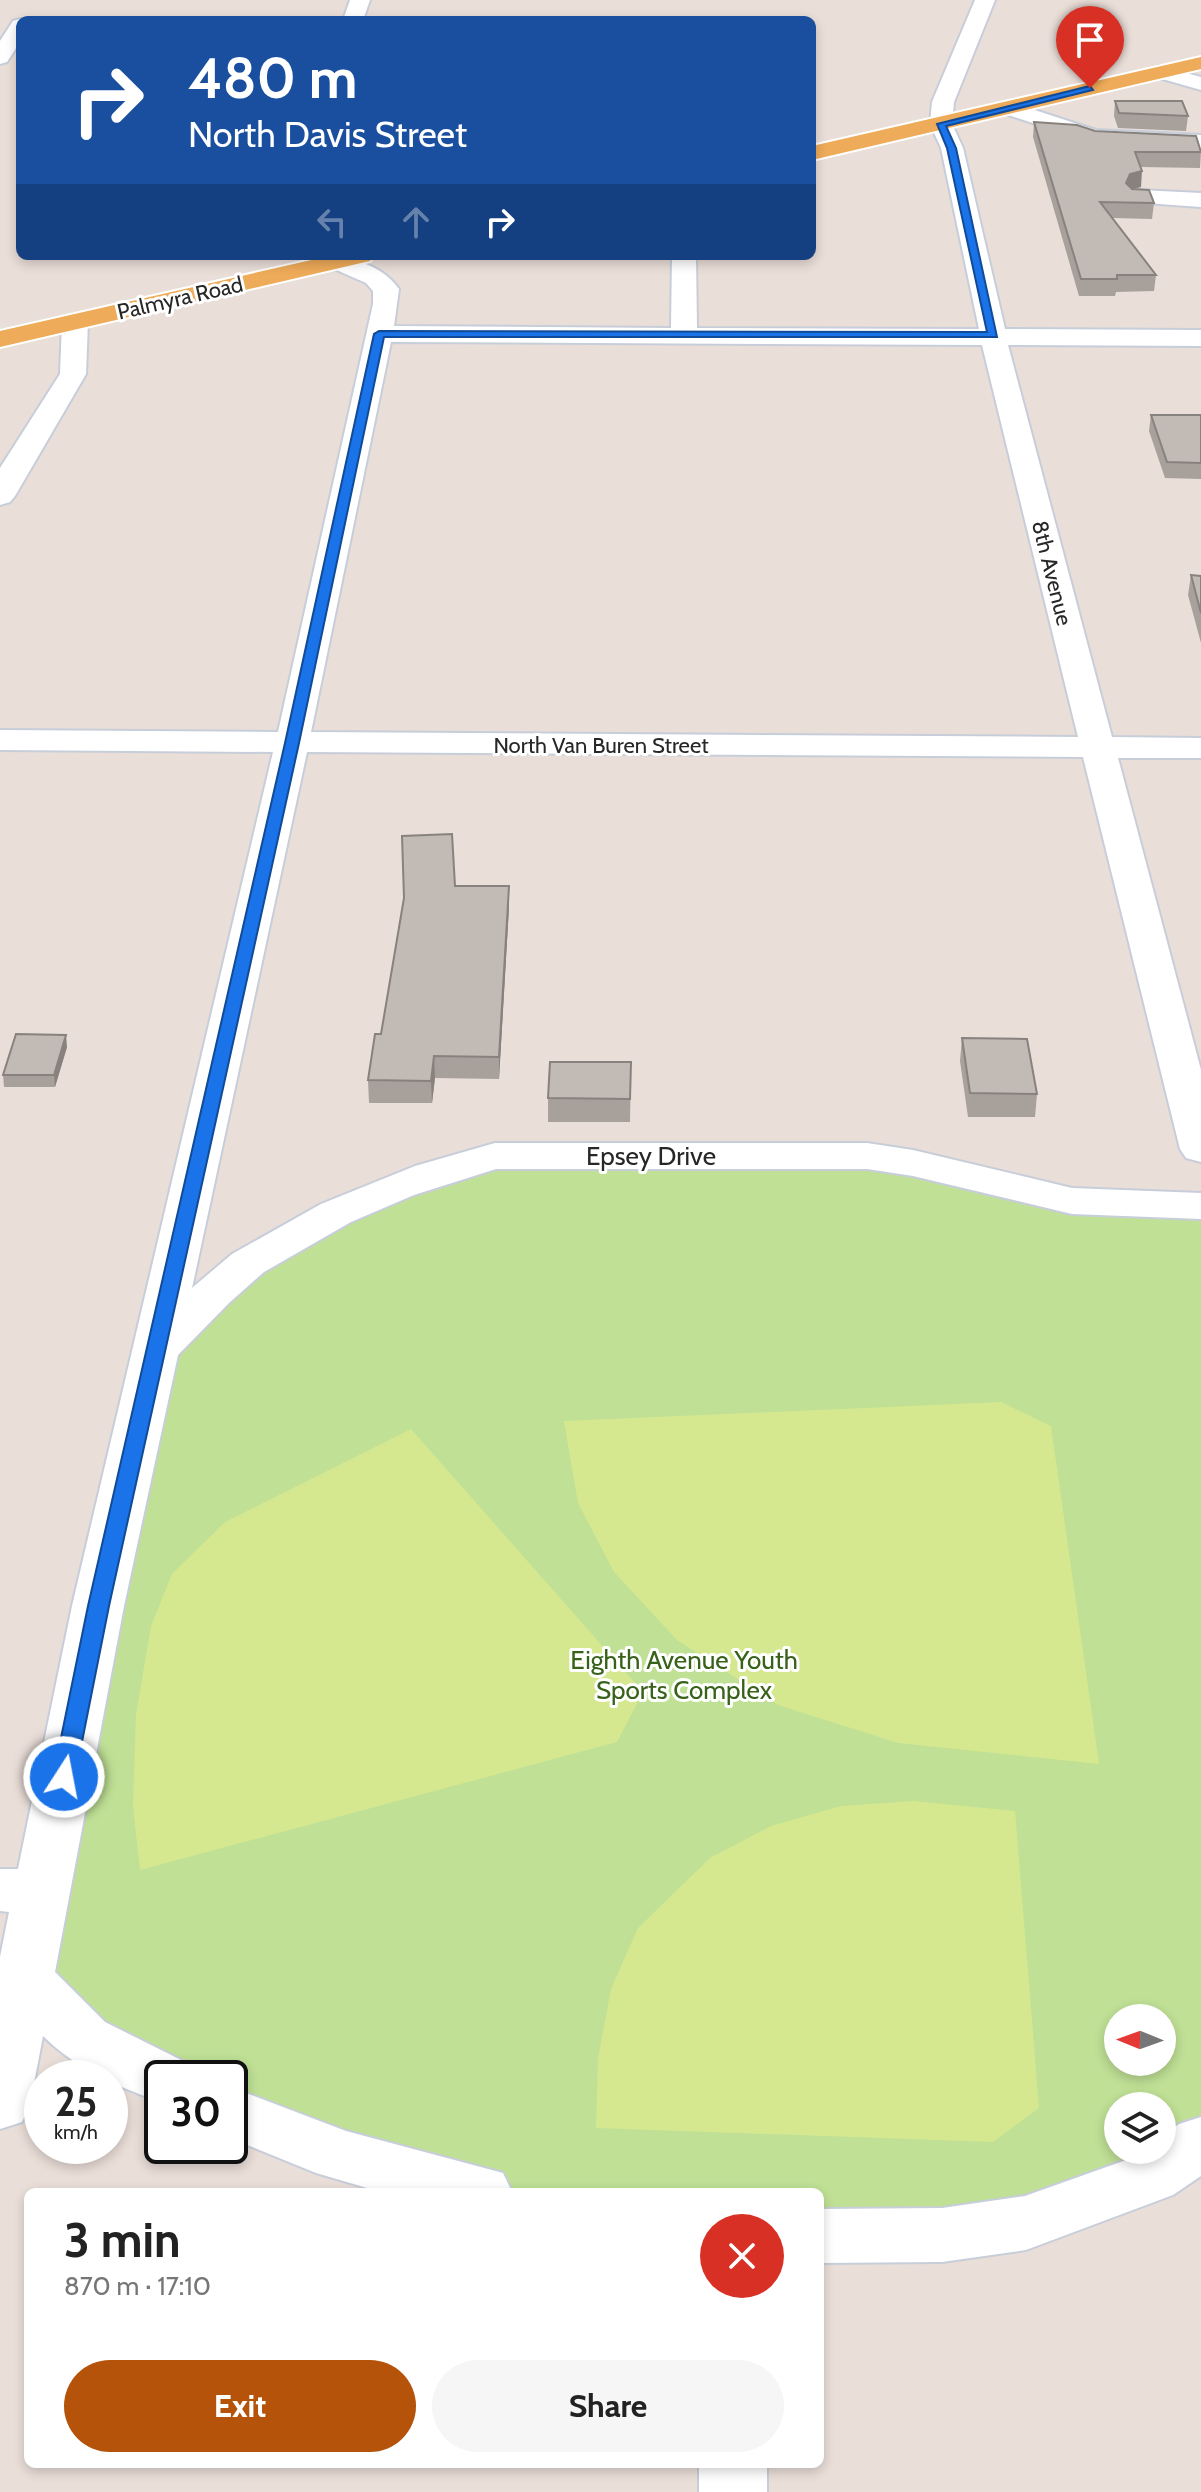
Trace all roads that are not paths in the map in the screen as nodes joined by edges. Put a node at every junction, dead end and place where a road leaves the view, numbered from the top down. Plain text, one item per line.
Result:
1 (985, 0) edge
2 (16, 30) edge
3 (3, 49) edge
4 (1201, 63) edge
5 (1159, 72) junction
6 (1201, 84) edge
7 (1010, 108) junction
8 (941, 124) junction
9 (1201, 142) edge
10 (816, 152) edge
11 (1139, 197) edge
12 (1201, 200) edge
13 (334, 260) edge
14 (345, 260) edge
15 (684, 260) edge
16 (75, 322) junction
17 (379, 334) junction
18 (993, 335) junction
19 (684, 336) junction
20 (1201, 338) edge
21 (0, 339) edge
22 (0, 496) edge
23 (0, 740) edge
24 (292, 743) junction
25 (1095, 745) junction
26 (1201, 748) edge
27 (1201, 1149) edge
28 (1201, 1206) edge
29 (154, 1352) junction
30 (20, 1891) edge
31 (25, 1979) junction
32 (144, 2069) edge
33 (0, 2104) edge
34 (248, 2119) edge
35 (1201, 2142) edge
36 (466, 2188) edge
37 (824, 2236) edge
38 (733, 2468) edge
39 (733, 2492) edge

1 - 8 street
2 - 3 street
4 - 5 main road
5 - 6 street
5 - 7 main road
7 - 8 main road
7 - 9 street
8 - 10 main road
8 - 18 street, 8th Avenue
11 - 12 street
13 - 16 main road, Palmyra Road
14 - 17 street
15 - 19 street
16 - 21 main road, Palmyra Road
16 - 22 street
17 - 19 street
17 - 24 street
18 - 19 street
18 - 20 street
18 - 25 street, 8th Avenue
23 - 24 street, North Van Buren Street
24 - 25 street, North Van Buren Street
24 - 29 street
25 - 26 street, North Van Buren Street
25 - 27 street, 8th Avenue
28 - 29 street, Epsey Drive
29 - 30 street
30 - 31 street
31 - 32 street
31 - 33 street
34 - 36 street
35 - 37 street
38 - 39 street

